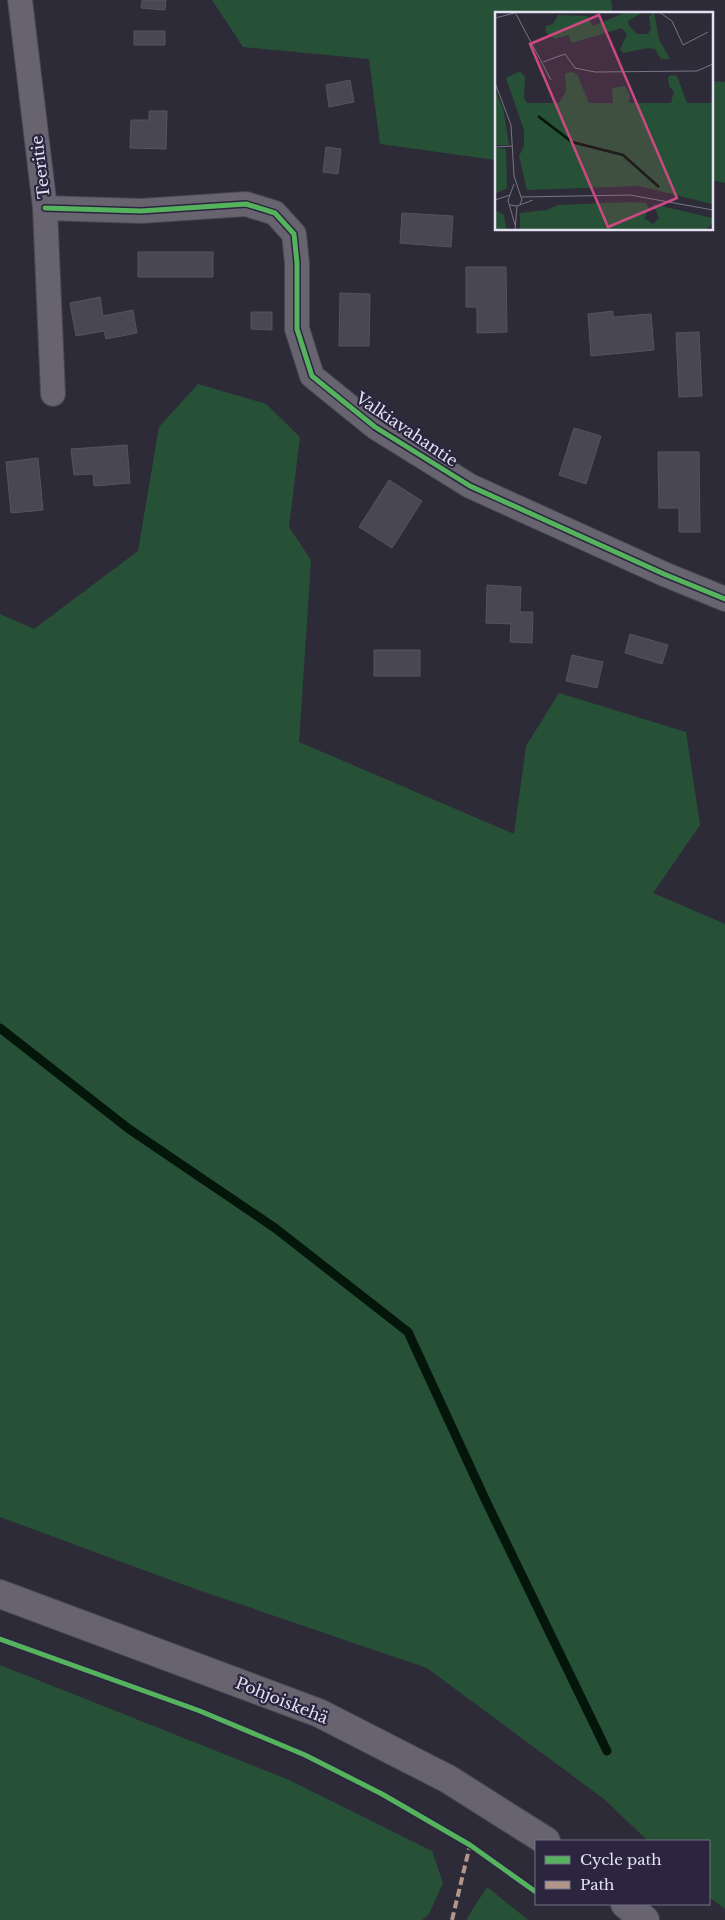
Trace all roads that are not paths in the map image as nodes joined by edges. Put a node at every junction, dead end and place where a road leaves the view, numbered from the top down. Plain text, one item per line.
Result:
1 (20, 0) edge
2 (45, 208) junction
3 (53, 394) dead end
4 (725, 599) edge
5 (0, 1594) edge
6 (544, 1840) edge
7 (626, 1905) edge
8 (645, 1920) edge

1 - 2 street, Teeritie
2 - 3 street, Teeritie
2 - 4 street, Valkiavahantie
5 - 6 main road, Pohjoiskehä
7 - 8 main road

